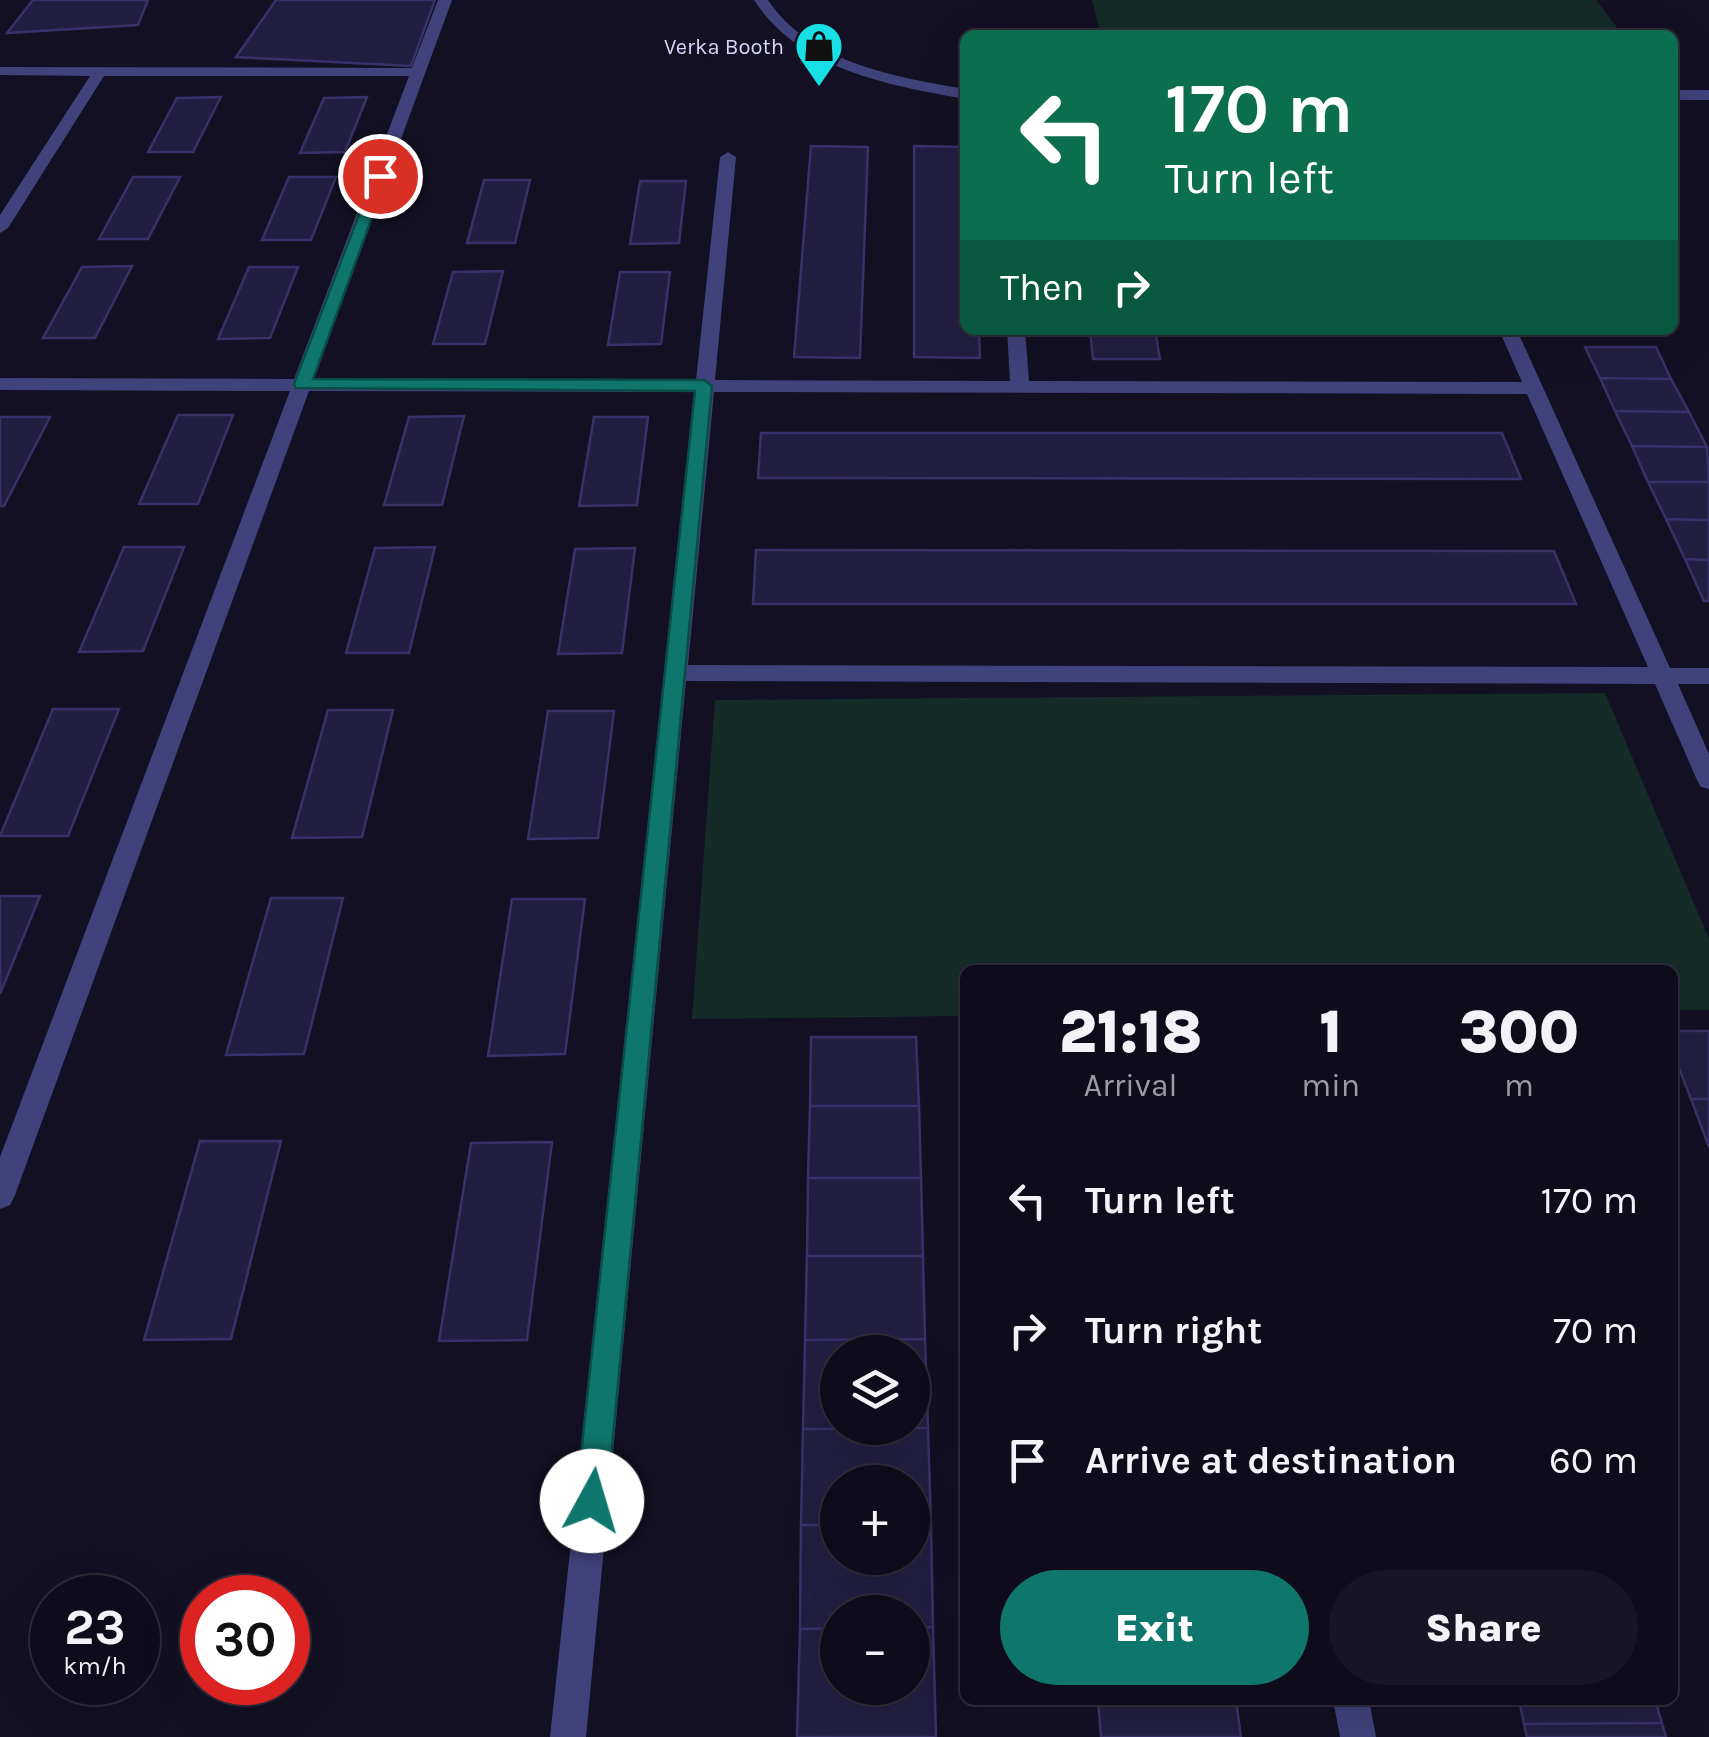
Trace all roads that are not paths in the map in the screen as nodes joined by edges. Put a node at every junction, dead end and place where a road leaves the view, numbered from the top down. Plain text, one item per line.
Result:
1 (445, 0) edge
2 (760, 0) edge
3 (0, 71) edge
4 (100, 71) junction
5 (419, 72) junction
6 (960, 93) edge
7 (1678, 95) edge
8 (1709, 95) edge
9 (728, 157) dead end
10 (0, 228) edge
11 (1016, 335) edge
12 (1510, 335) edge
13 (0, 384) edge
14 (302, 384) junction
15 (704, 386) junction
16 (1020, 386) junction
17 (1532, 388) junction
18 (674, 674) junction
19 (1662, 676) junction
20 (1709, 676) edge
21 (1709, 780) edge
22 (0, 1195) edge
23 (1353, 1705) edge
24 (568, 1737) edge
25 (1358, 1737) edge

1 - 5 street
2 - 6 street
3 - 4 street
4 - 5 street
4 - 10 street
5 - 14 street
7 - 8 street
9 - 15 street
11 - 16 street
12 - 17 street
13 - 14 street
14 - 15 street
14 - 22 street
15 - 16 street
15 - 18 street
16 - 17 street
17 - 19 street
18 - 19 street
18 - 24 street
19 - 20 street
19 - 21 street
23 - 25 street

